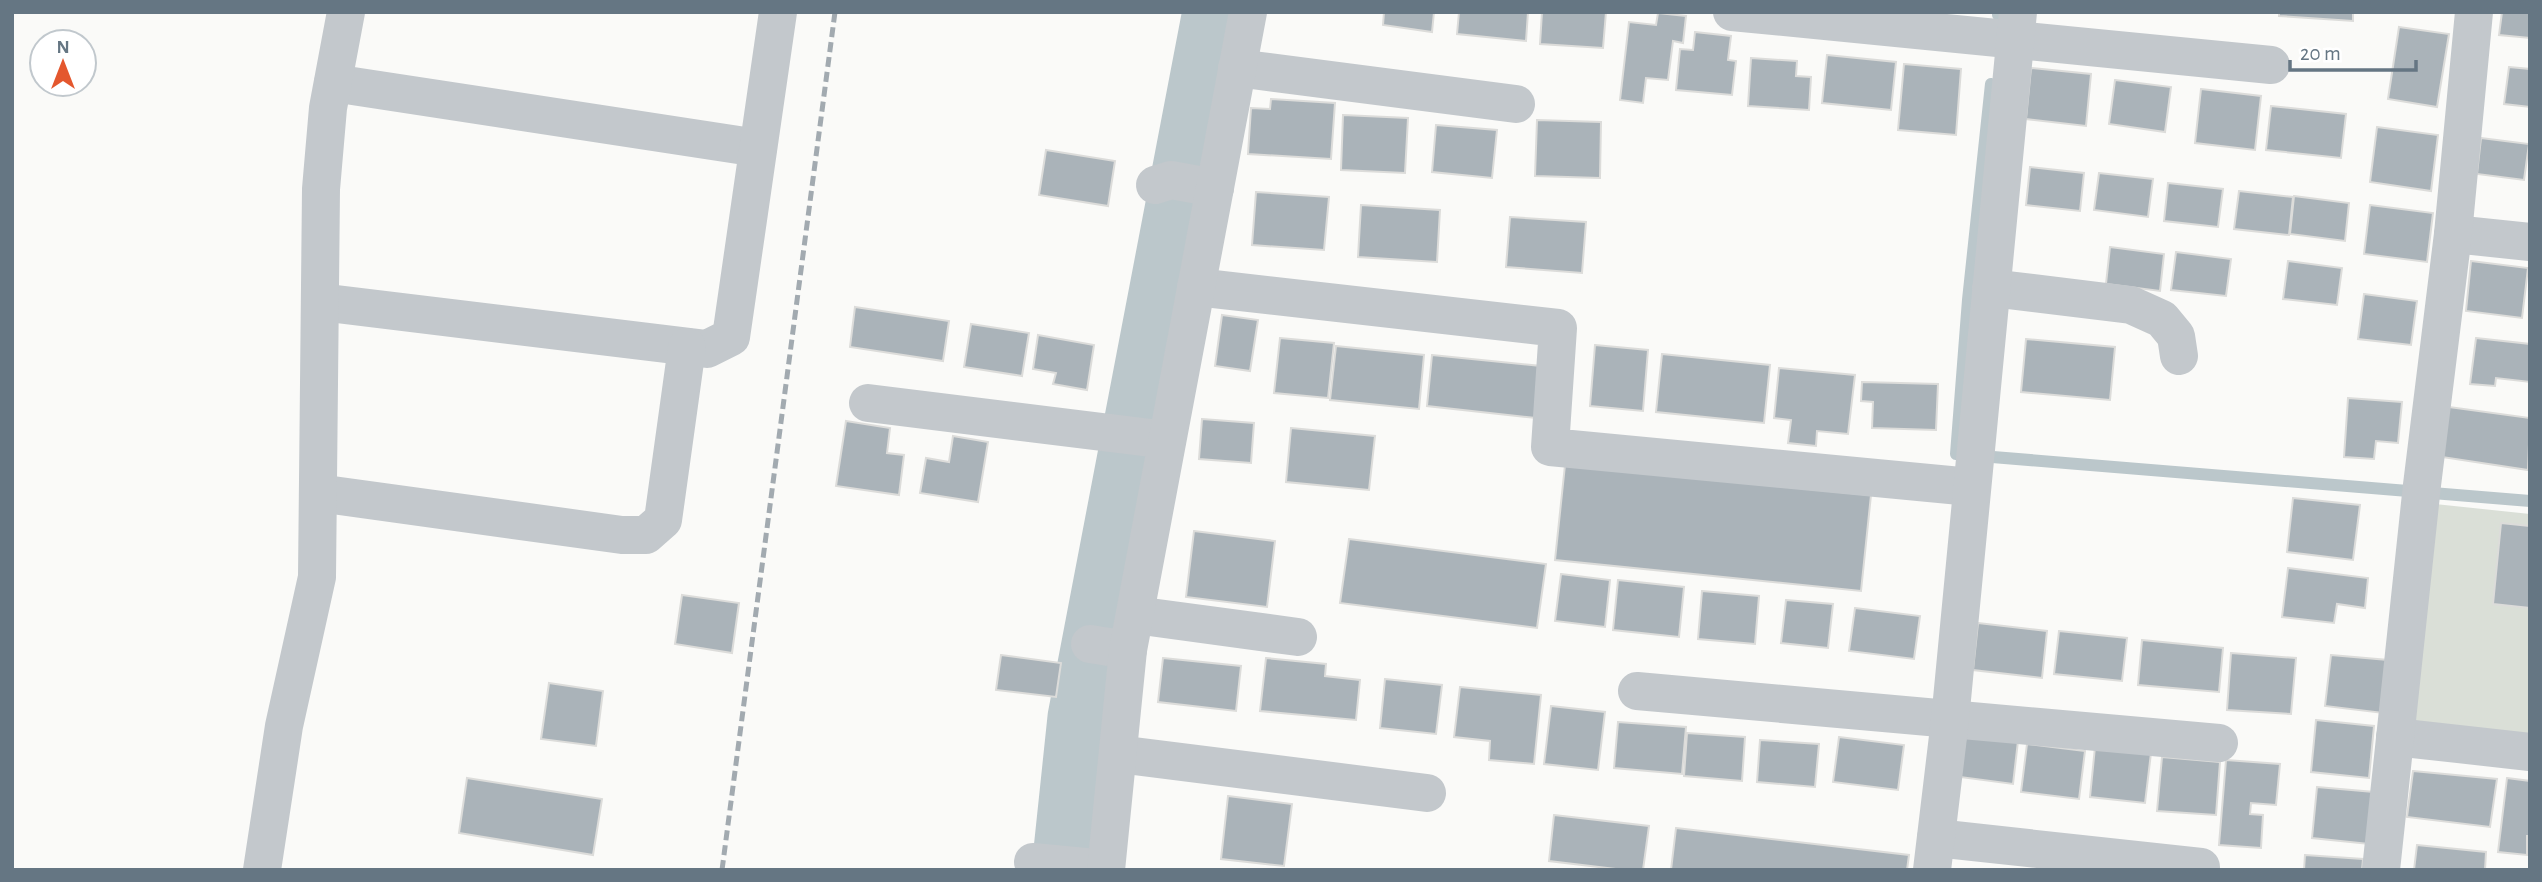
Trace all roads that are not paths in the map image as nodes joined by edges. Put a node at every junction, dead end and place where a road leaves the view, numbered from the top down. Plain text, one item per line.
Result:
1 (346, 12) edge
2 (778, 12) edge
3 (1248, 12) edge
4 (1732, 12) edge
5 (2474, 12) edge
6 (2016, 26) edge
7 (2270, 65) dead end
8 (1237, 68) junction
9 (332, 83) junction
10 (1516, 104) dead end
11 (758, 148) junction
12 (2453, 234) junction
13 (2530, 242) edge
14 (1196, 287) junction
15 (1991, 288) junction
16 (320, 302) junction
17 (687, 347) junction
18 (2179, 356) dead end
19 (868, 402) dead end
20 (1163, 439) junction
21 (1973, 472) junction
22 (318, 493) junction
23 (1298, 637) dead end
24 (1118, 639) junction
25 (1637, 691) dead end
26 (1950, 720) junction
27 (2396, 737) junction
28 (2219, 743) dead end
29 (2530, 752) edge
30 (1118, 754) junction
31 (1427, 793) dead end
32 (1934, 854) edge
33 (1033, 862) dead end
34 (2202, 867) dead end
35 (1105, 869) edge
36 (262, 870) edge
37 (2381, 870) edge

1 - 9 street
2 - 11 street
3 - 8 street
4 - 6 street
5 - 12 street
6 - 7 street
6 - 15 street
8 - 10 street
8 - 14 street
9 - 11 street
9 - 16 street
11 - 17 street
12 - 13 street
12 - 27 street
14 - 20 street
14 - 21 street
15 - 18 street
15 - 21 street
16 - 17 street
16 - 22 street
17 - 22 street
19 - 20 street
20 - 24 street
21 - 26 street
22 - 36 street
23 - 24 street
24 - 30 street
25 - 26 street
26 - 28 street
26 - 32 street
27 - 29 street
27 - 37 street
30 - 31 street
30 - 35 street
32 - 34 street
33 - 35 street

